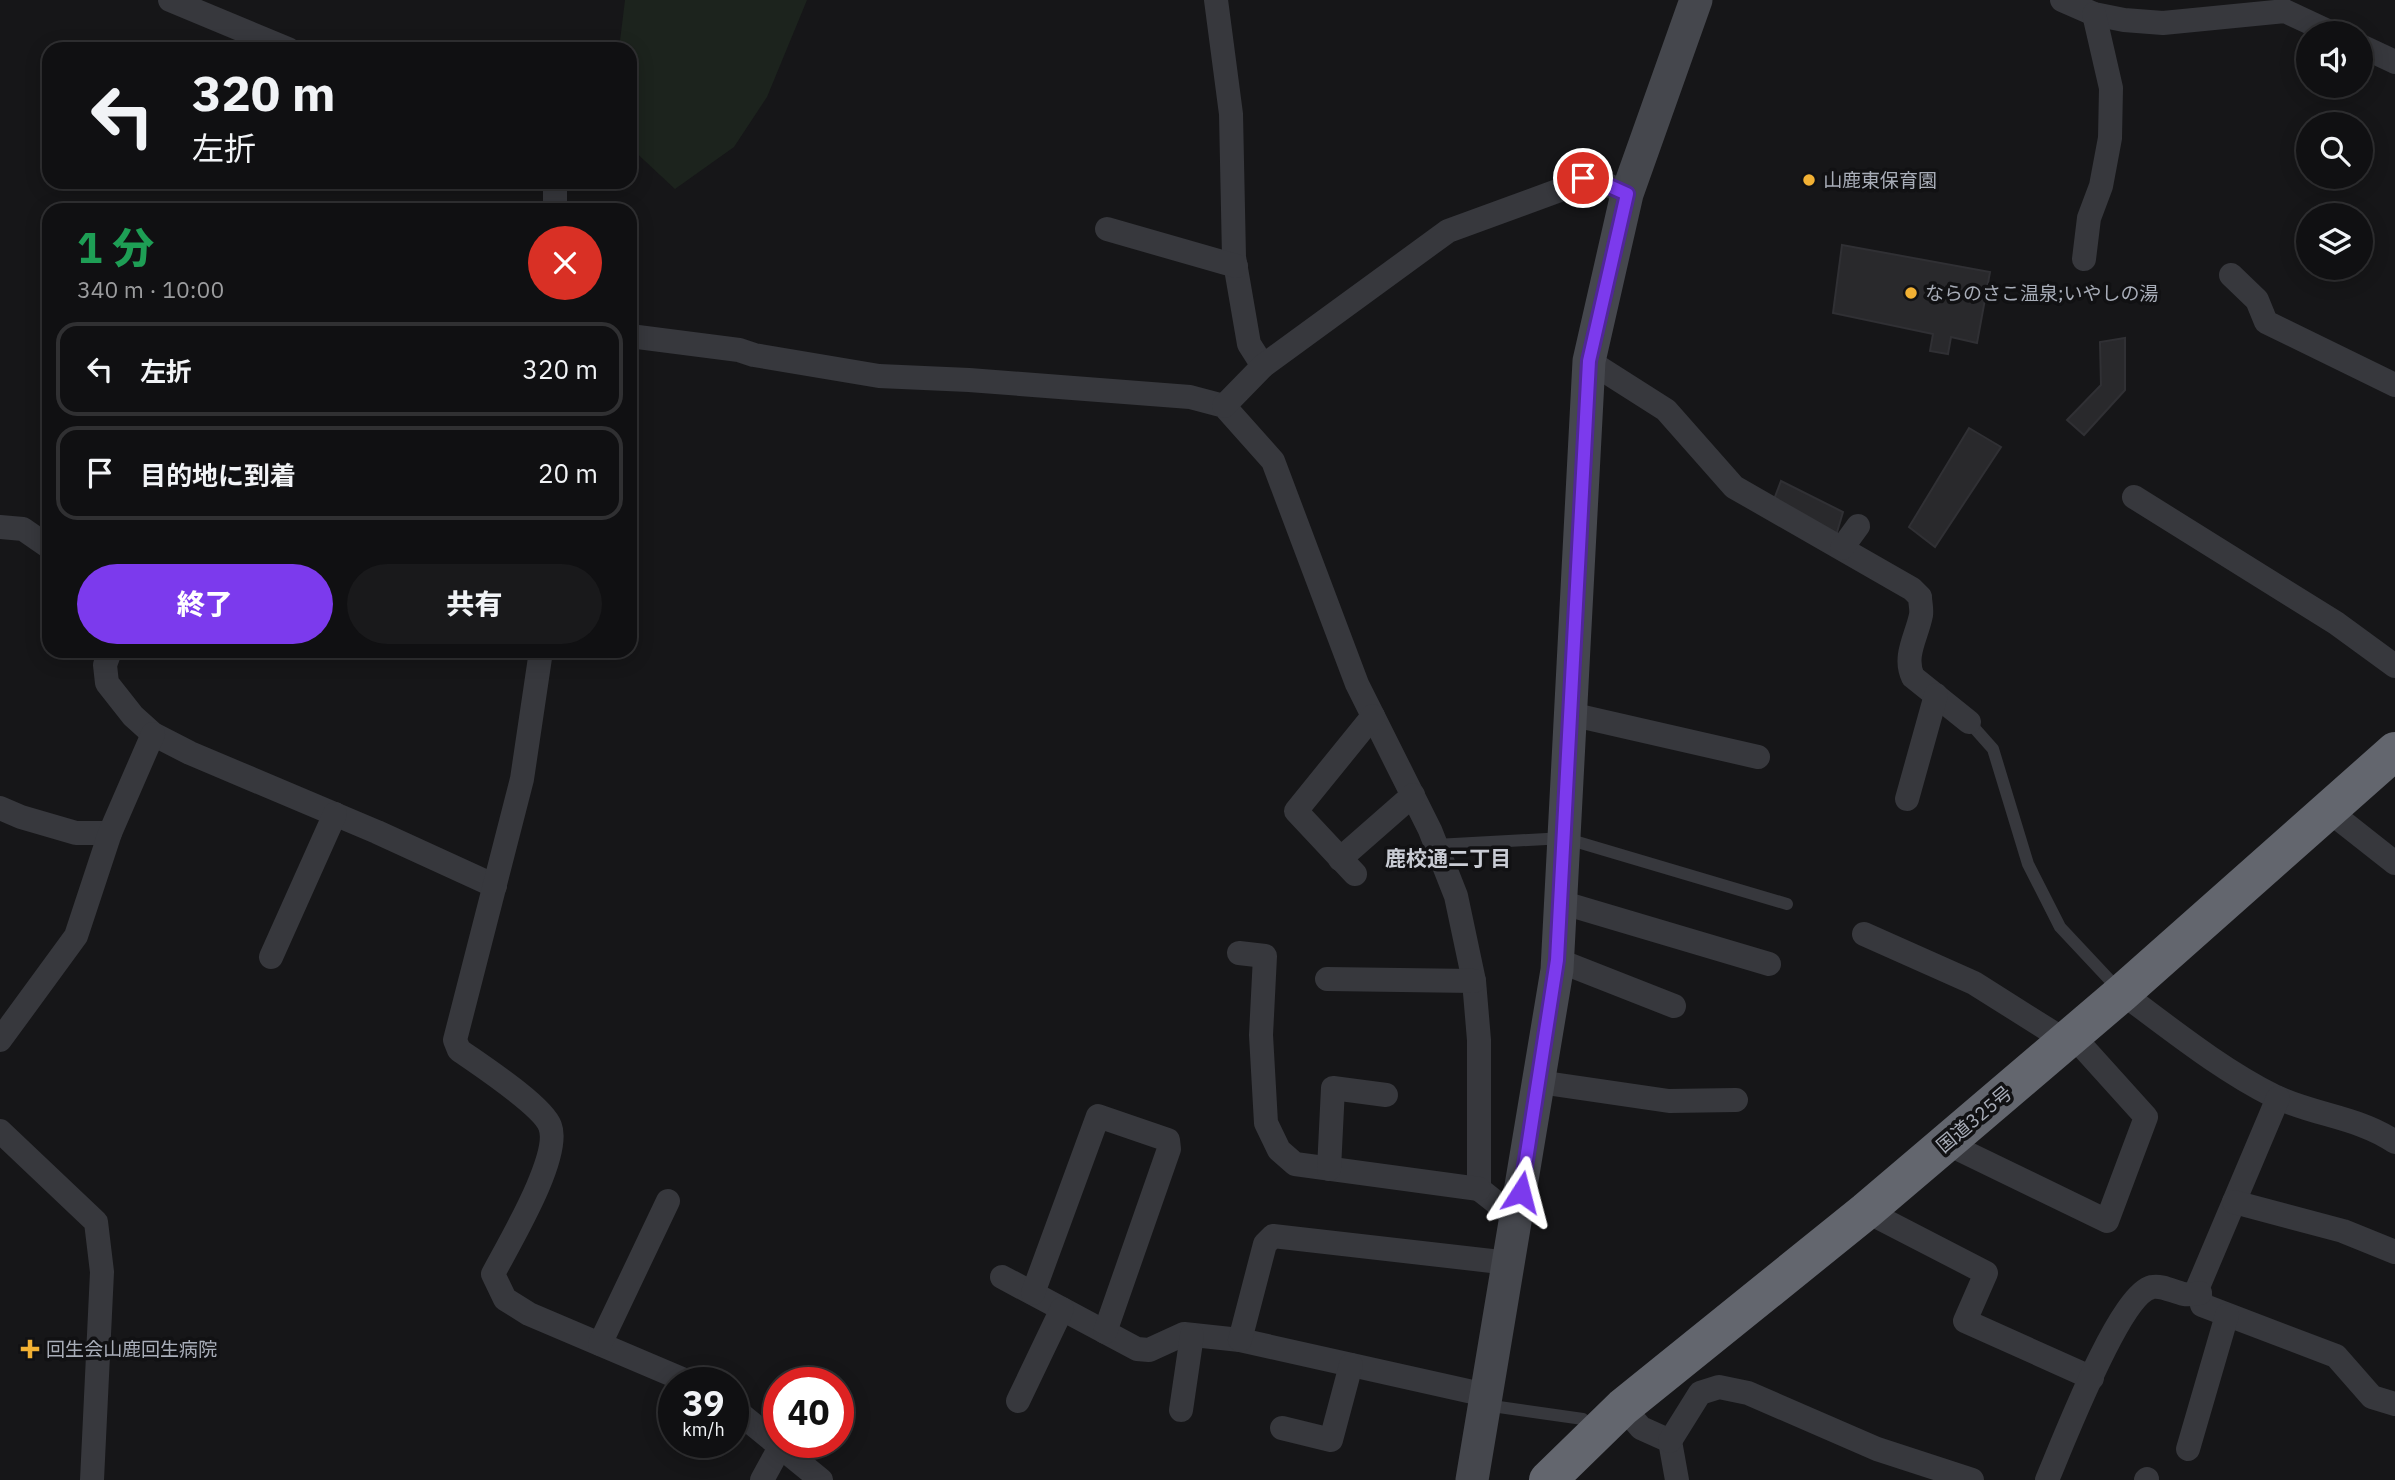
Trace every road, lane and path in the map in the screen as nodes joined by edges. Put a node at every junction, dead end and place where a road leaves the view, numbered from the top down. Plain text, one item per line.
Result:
1 (170, 0) edge
2 (1216, 0) edge
3 (1696, 0) edge
4 (2062, 0) edge
5 (2288, 5) edge
6 (2094, 14) junction
7 (2313, 21) edge
8 (268, 42) edge
9 (2373, 52) edge
10 (2395, 62) edge
11 (1627, 194) junction
12 (1107, 229) dead end
13 (2084, 259) dead end
14 (1236, 266) junction
15 (2231, 275) dead end
16 (637, 337) edge
17 (1589, 361) junction
18 (1263, 366) junction
19 (2395, 385) edge
20 (1224, 406) junction
21 (2134, 497) dead end
22 (1858, 526) dead end
23 (0, 527) edge
24 (42, 542) edge
25 (1842, 548) junction
26 (108, 658) edge
27 (540, 658) edge
28 (2395, 666) edge
29 (1936, 695) junction
30 (1570, 714) junction
31 (1373, 716) junction
32 (1969, 722) joint
33 (153, 734) junction
34 (2395, 751) edge
35 (1758, 757) dead end
36 (1413, 795) junction
37 (1907, 799) dead end
38 (0, 807) edge
39 (2329, 811) junction
40 (335, 814) junction
41 (110, 833) junction
42 (1564, 838) junction
43 (1436, 845) junction
44 (2395, 863) edge
45 (495, 886) junction
46 (1560, 902) junction
47 (1787, 904) dead end
48 (1864, 934) dead end
49 (1239, 953) dead end
50 (271, 957) dead end
51 (1557, 960) junction
52 (1769, 964) dead end
53 (1327, 979) dead end
54 (1474, 981) junction
55 (2122, 993) junction
56 (1674, 1006) dead end
57 (2069, 1038) junction
58 (0, 1040) edge
59 (1539, 1083) junction
60 (1386, 1095) dead end
61 (2278, 1098) junction
62 (1736, 1100) dead end
63 (0, 1131) edge
64 (2395, 1142) edge
65 (1946, 1143) junction
66 (1329, 1169) junction
67 (1479, 1189) junction
68 (668, 1200) dead end
69 (2234, 1202) junction
70 (1866, 1211) junction
71 (1517, 1219) junction
72 (2395, 1252) edge
73 (1509, 1264) junction
74 (1002, 1277) dead end
75 (1033, 1293) junction
76 (2200, 1293) junction
77 (1062, 1309) junction
78 (2227, 1314) junction
79 (1105, 1332) junction
80 (1192, 1335) junction
81 (1240, 1340) junction
82 (600, 1345) junction
83 (1351, 1365) junction
84 (658, 1369) edge
85 (2092, 1378) junction
86 (1485, 1400) junction
87 (1018, 1401) dead end
88 (2395, 1404) edge
89 (1181, 1410) dead end
90 (1610, 1420) junction
91 (749, 1421) edge
92 (1282, 1428) dead end
93 (763, 1433) edge
94 (1670, 1441) junction
95 (2188, 1449) dead end
96 (774, 1458) edge
97 (794, 1458) edge
98 (92, 1480) edge
99 (762, 1480) edge
100 (821, 1480) edge
101 (1472, 1480) edge
102 (1548, 1480) edge
103 (1677, 1480) edge
104 (1972, 1480) edge
105 (2048, 1480) edge

1 - 8 street
2 - 14 street
3 - 11 street
4 - 6 street
5 - 6 street
5 - 7 street
6 - 13 street
9 - 10 street
11 - 17 street
11 - 18 street
12 - 14 street
14 - 18 street
15 - 19 street
16 - 20 street
17 - 25 street
17 - 30 street
18 - 20 street
20 - 31 street
21 - 28 street
22 - 25 street
23 - 24 street
25 - 29 street
26 - 33 street
27 - 45 street
29 - 32 street
29 - 37 street
30 - 35 street
30 - 42 street
31 - 36 street
31 - 36 street
32 - 55 lane
33 - 40 street
33 - 41 street
34 - 39 highway, 国道325号
36 - 43 street
38 - 41 street
39 - 44 street
39 - 55 highway, 国道325号
40 - 45 street
40 - 50 street
41 - 58 street
42 - 43 lane
42 - 46 street
42 - 47 lane
43 - 54 street
45 - 82 street
46 - 51 street
46 - 52 street
48 - 57 street
49 - 66 street
51 - 56 street
51 - 59 street
53 - 54 street
54 - 67 street
55 - 57 highway, 国道325号
55 - 61 street
57 - 65 highway, 国道325号
57 - 65 street
59 - 62 street
59 - 71 street
60 - 66 street
61 - 64 street
61 - 69 street
63 - 98 street
65 - 70 highway, 国道325号
66 - 67 street
67 - 71 street
68 - 82 street
69 - 72 street
69 - 76 street
70 - 85 street
70 - 90 highway, 国道325号
71 - 73 street
73 - 81 street
73 - 86 street
74 - 75 street
75 - 77 street
75 - 79 street
76 - 78 street
76 - 85 street
77 - 79 street
77 - 87 street
78 - 88 street
78 - 95 street
79 - 80 street
80 - 81 street
80 - 89 street
81 - 83 street
82 - 84 street
83 - 86 street
83 - 92 street
85 - 105 street
86 - 90 lane
86 - 101 street
90 - 94 street
90 - 102 highway, 国道325号
91 - 93 street
94 - 103 street
94 - 104 street
96 - 99 street
97 - 100 street

